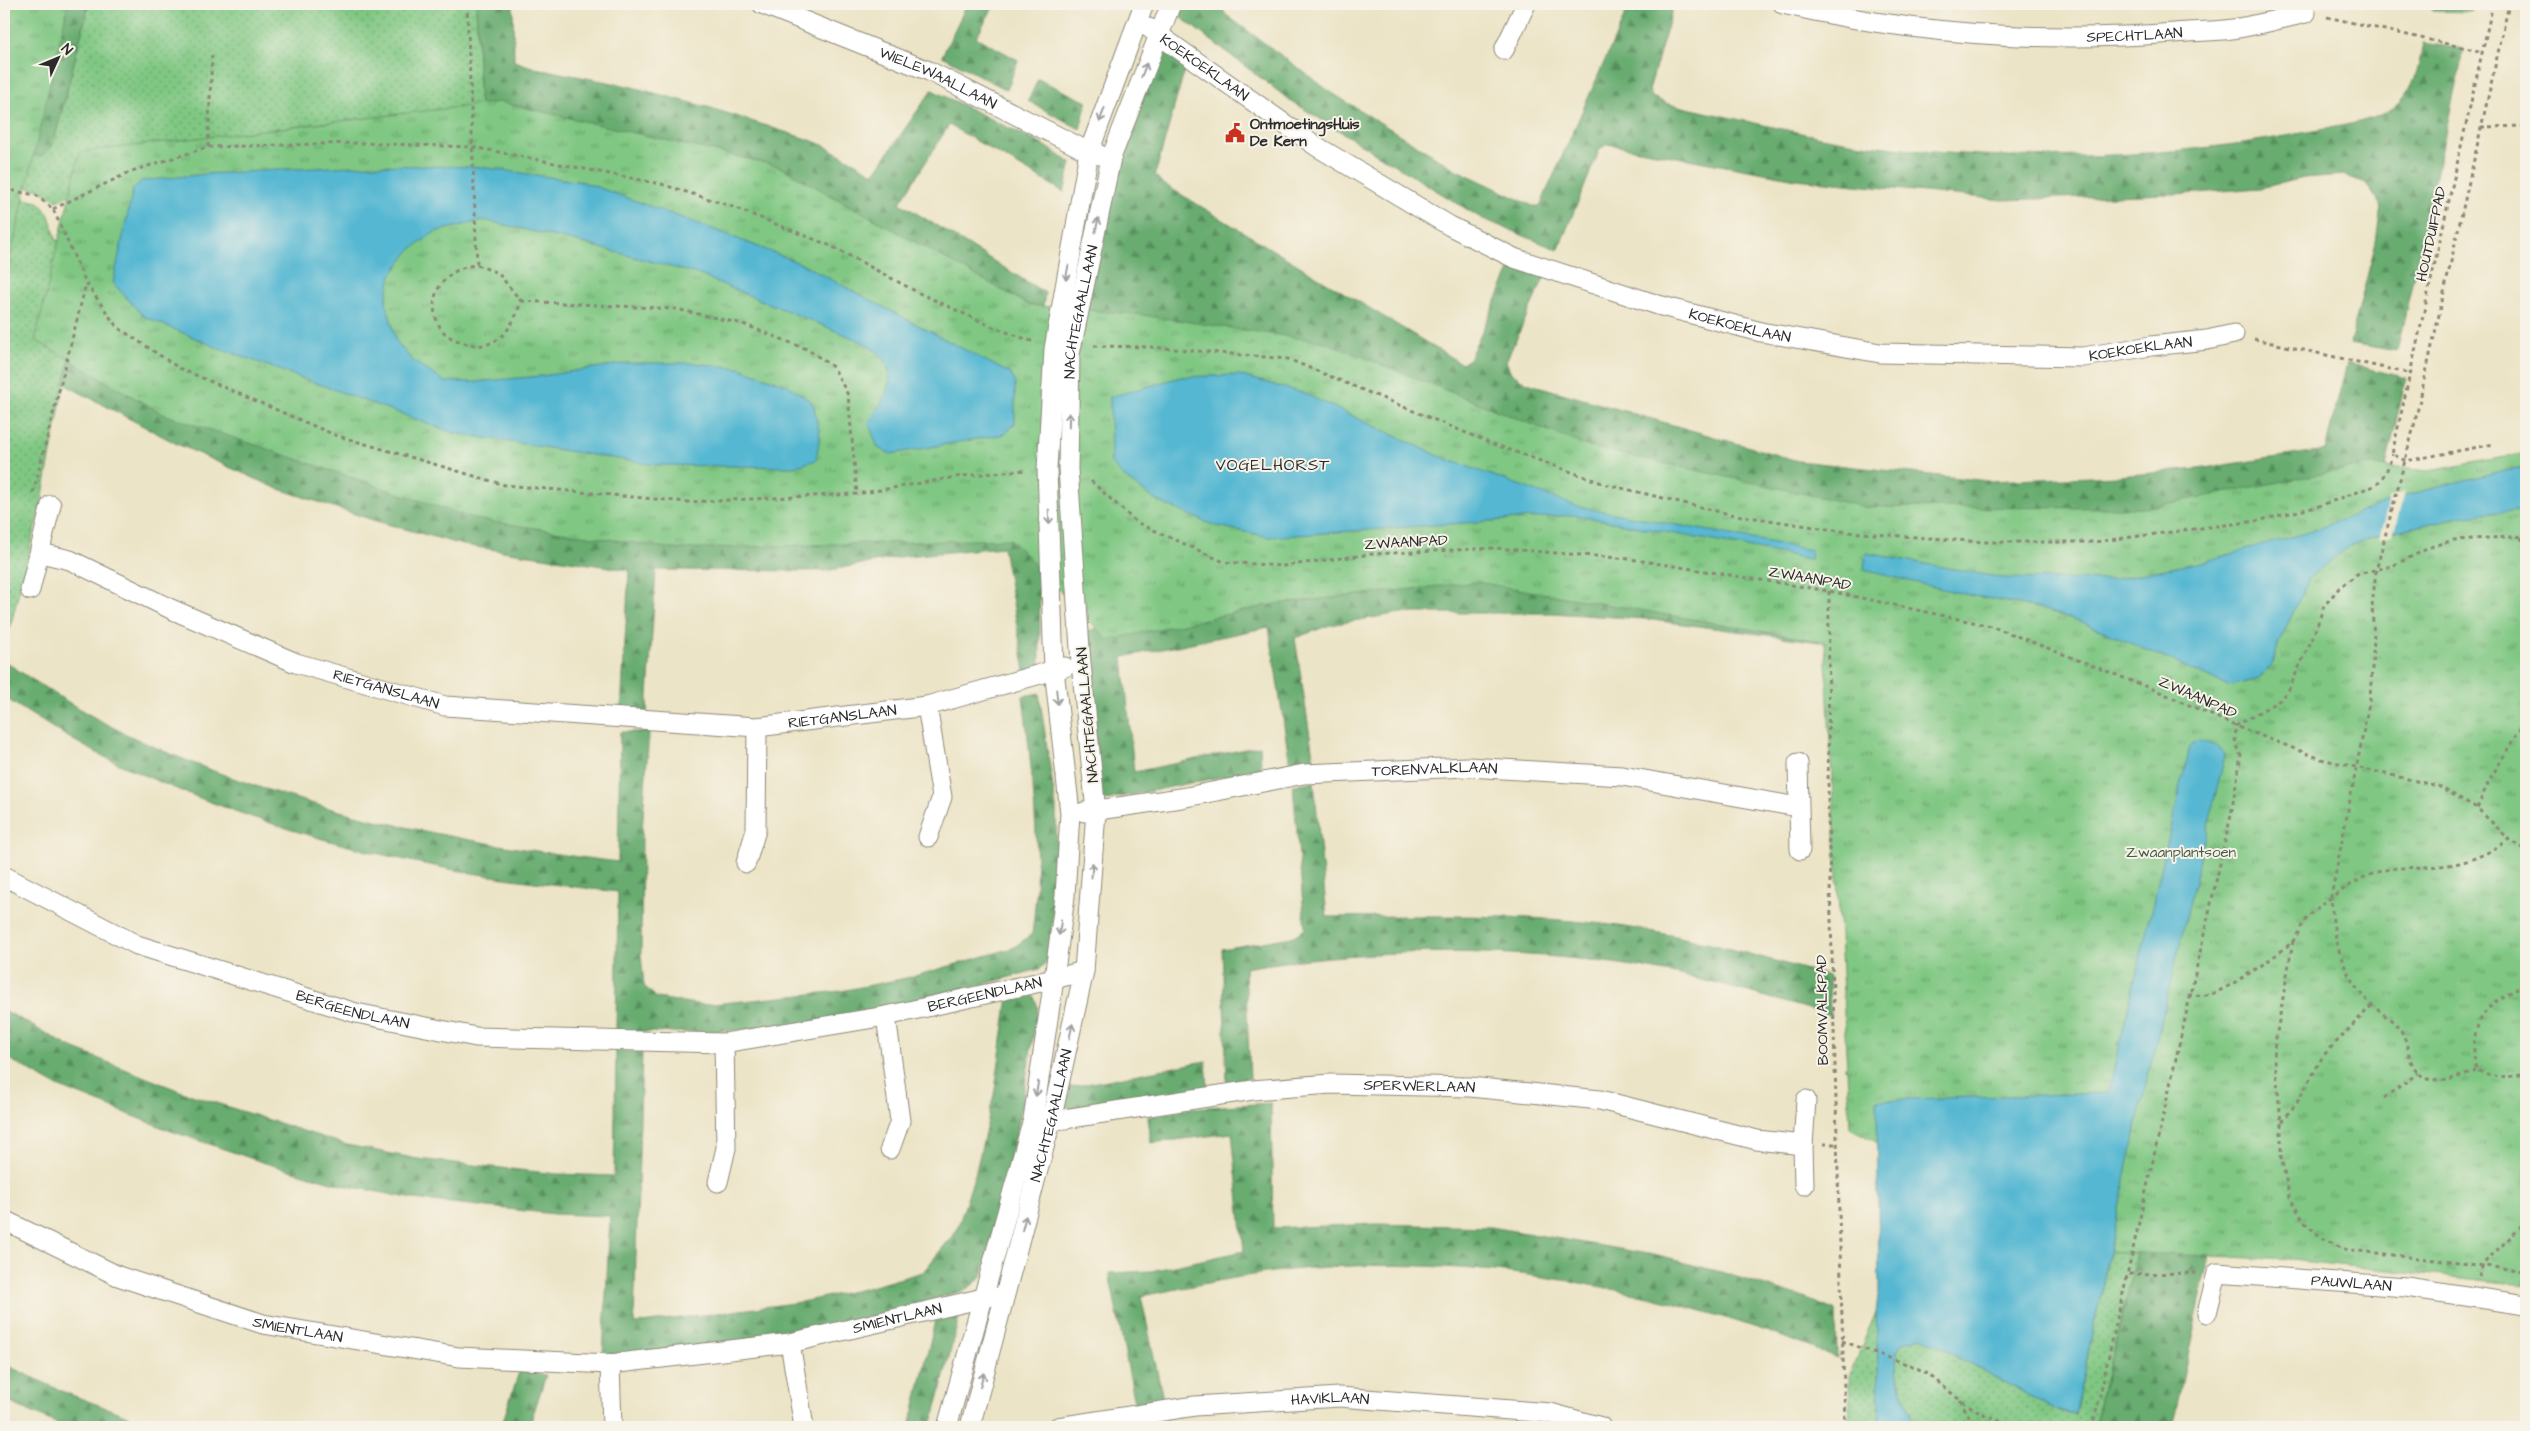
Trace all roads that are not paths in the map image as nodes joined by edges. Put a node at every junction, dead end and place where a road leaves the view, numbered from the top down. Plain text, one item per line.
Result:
1 (762, 4) edge
2 (1144, 4) edge
3 (1172, 4) edge
4 (1526, 4) edge
5 (1783, 4) edge
6 (2306, 12) road end
7 (1136, 22) junction
8 (1159, 33) junction
9 (1504, 50) dead end
10 (1088, 152) junction
11 (1111, 158) junction
12 (2234, 334) road end
13 (1062, 352) junction
14 (51, 505) dead end
15 (41, 553) junction
16 (30, 590) dead end
17 (1082, 663) junction
18 (1054, 669) junction
19 (927, 706) junction
20 (757, 726) junction
21 (1798, 763) dead end
22 (1798, 807) junction
23 (1096, 812) junction
24 (1070, 813) junction
25 (928, 838) dead end
26 (1800, 850) dead end
27 (746, 863) dead end
28 (4, 876) edge
29 (1084, 971) junction
30 (1054, 980) junction
31 (886, 1016) junction
32 (724, 1043) junction
33 (1806, 1100) dead end
34 (1032, 1119) junction
35 (1051, 1121) junction
36 (1803, 1145) junction
37 (890, 1149) dead end
38 (718, 1182) dead end
39 (1804, 1185) dead end
40 (4, 1220) edge
41 (1005, 1292) junction
42 (984, 1298) junction
43 (2526, 1305) edge
44 (2207, 1313) dead end
45 (790, 1343) junction
46 (610, 1364) junction
47 (612, 1427) edge
48 (804, 1427) edge
49 (947, 1427) edge
50 (970, 1427) edge
51 (1058, 1427) edge
52 (1602, 1427) edge

1 - 10 street, WIELEWAALLAAN
2 - 7 street, NACHTEGAALLAAN
3 - 8 street, NACHTEGAALLAAN
4 - 9 street
5 - 6 street, SPECHTLAAN
7 - 8 street, KOEKOEKLAAN
7 -> 10 street, NACHTEGAALLAAN
11 -> 8 street, NACHTEGAALLAAN
8 - 12 street, KOEKOEKLAAN
10 - 11 street, WIELEWAALLAAN
10 -> 13 street, NACHTEGAALLAAN
13 -> 11 street, NACHTEGAALLAAN
17 -> 13 street, NACHTEGAALLAAN
13 -> 18 street, NACHTEGAALLAAN
14 - 15 street
15 - 16 street
15 - 20 street, RIETGANSLAAN
17 - 18 street, RIETGANSLAAN
17 - 23 street, NACHTEGAALLAAN
18 - 19 street, RIETGANSLAAN
18 -> 24 street, NACHTEGAALLAAN
19 - 20 street, RIETGANSLAAN
19 - 25 street
20 - 27 street
21 - 22 street
22 - 23 street, TORENVALKLAAN
22 - 26 street
23 - 24 street, TORENVALKLAAN
29 -> 23 street, NACHTEGAALLAAN
24 -> 30 street, NACHTEGAALLAAN
28 - 32 street, BERGEENDLAAN
29 - 30 street, BERGEENDLAAN
35 -> 29 street, NACHTEGAALLAAN
30 - 31 street, BERGEENDLAAN
30 -> 34 street, NACHTEGAALLAAN
31 - 32 street, BERGEENDLAAN
31 - 37 street
32 - 38 street
33 - 36 street
34 - 35 street, SPERWERLAAN
34 - 42 street, NACHTEGAALLAAN
35 - 36 street, SPERWERLAAN
41 -> 35 street, NACHTEGAALLAAN
36 - 39 street
40 - 46 street, SMIENTLAAN
41 - 42 street, SMIENTLAAN
50 -> 41 street, NACHTEGAALLAAN
42 - 45 street, SMIENTLAAN
42 - 49 street, NACHTEGAALLAAN
43 - 44 street, PAUWLAAN
45 - 46 street, SMIENTLAAN
45 - 48 street
46 - 47 street
51 - 52 street, HAVIKLAAN

